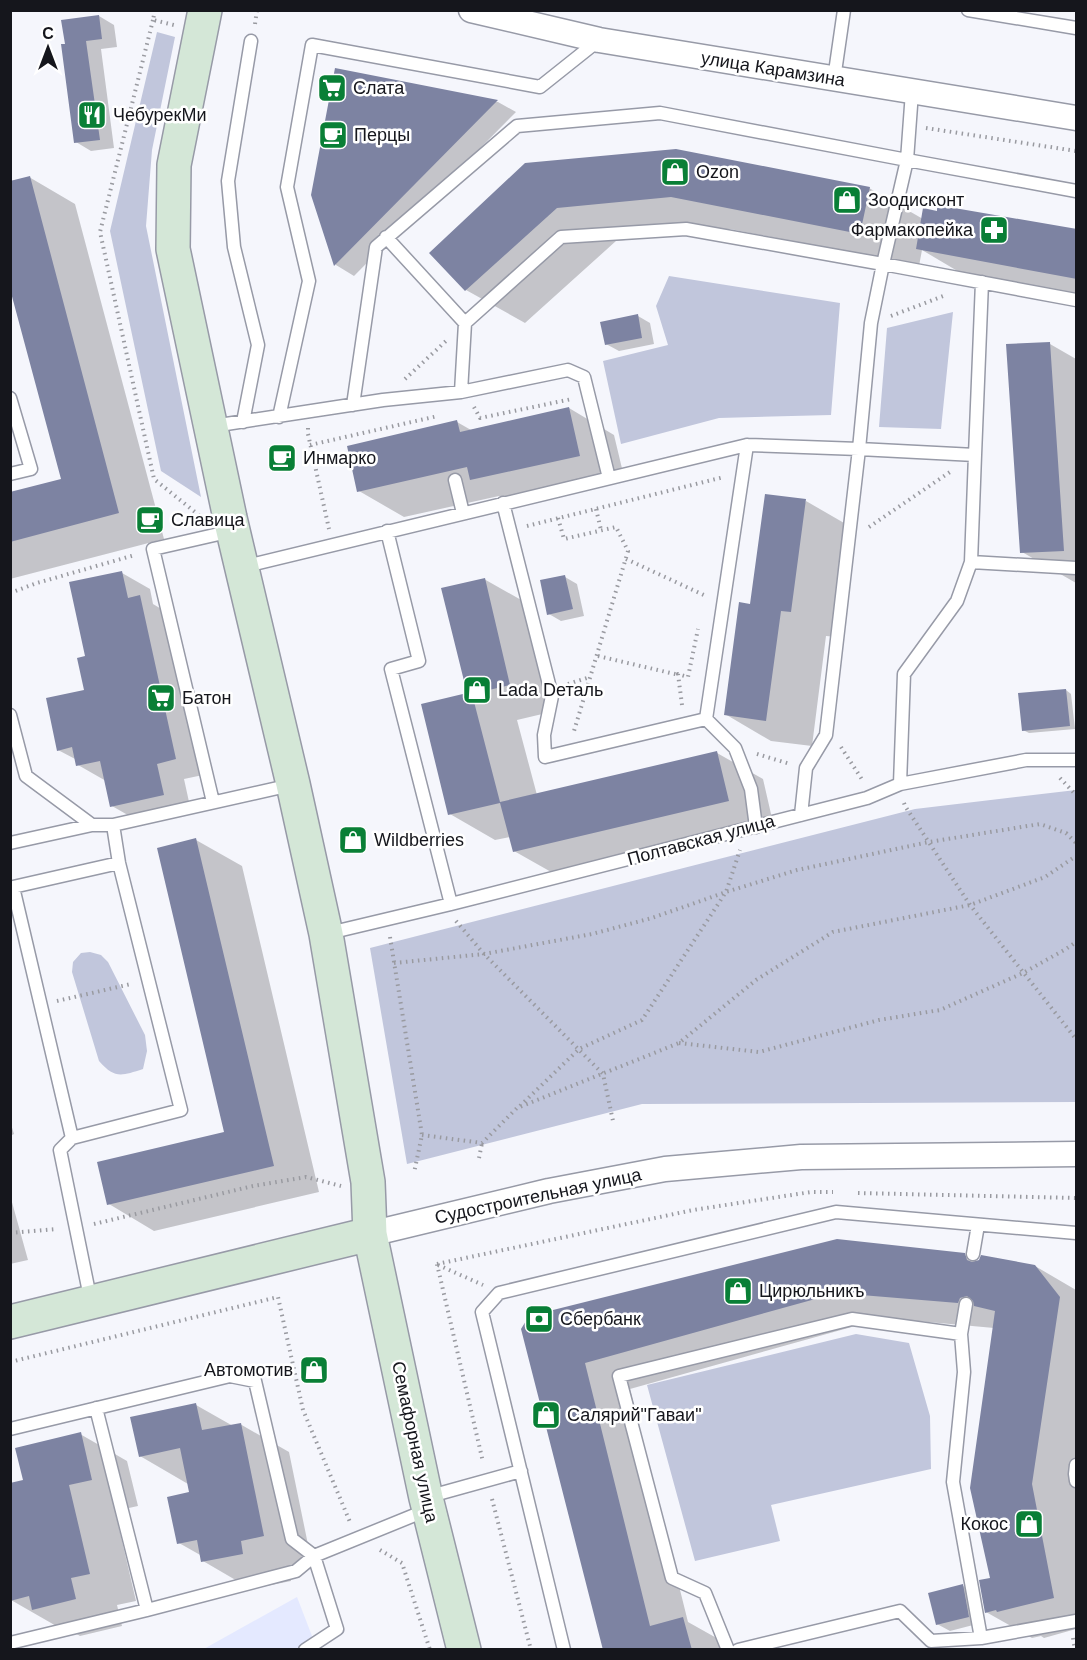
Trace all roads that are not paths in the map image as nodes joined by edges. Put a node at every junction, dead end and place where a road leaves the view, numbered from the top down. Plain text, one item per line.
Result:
1 (471, 10) edge
2 (844, 10) edge
3 (968, 10) edge
4 (192, 18) edge
5 (1077, 28) edge
6 (599, 40) junction
7 (251, 41) dead end
8 (834, 79) junction
9 (912, 92) junction
10 (1077, 118) edge
11 (907, 160) junction
12 (1077, 190) edge
13 (386, 237) junction
14 (883, 264) junction
15 (982, 282) junction
16 (1077, 300) edge
17 (465, 323) junction
18 (461, 392) junction
19 (10, 398) edge
20 (353, 405) junction
21 (279, 417) junction
22 (227, 424) junction
23 (747, 445) junction
24 (859, 449) junction
25 (975, 455) junction
26 (10, 474) edge
27 (609, 478) junction
28 (455, 480) dead end
29 (502, 504) junction
30 (462, 513) junction
31 (220, 526) junction
32 (387, 531) junction
33 (971, 562) junction
34 (241, 567) junction
35 (1077, 568) edge
36 (10, 715) edge
37 (706, 719) junction
38 (1077, 760) edge
39 (293, 784) junction
40 (900, 784) junction
41 (213, 802) junction
42 (801, 814) junction
43 (92, 825) junction
44 (113, 825) junction
45 (756, 827) junction
46 (10, 843) edge
47 (119, 863) junction
48 (448, 905) junction
49 (326, 934) junction
50 (72, 1138) junction
51 (1077, 1154) edge
52 (978, 1225) junction
53 (1077, 1233) edge
54 (370, 1234) junction
55 (973, 1254) dead end
56 (91, 1302) junction
57 (966, 1304) dead end
58 (10, 1322) edge
59 (962, 1334) junction
60 (96, 1408) junction
61 (10, 1429) edge
62 (1077, 1465) edge
63 (521, 1471) junction
64 (1077, 1481) edge
65 (427, 1503) junction
66 (314, 1556) junction
67 (147, 1610) junction
68 (1077, 1621) edge
69 (981, 1638) junction
70 (10, 1643) edge
71 (305, 1650) edge
72 (464, 1650) edge
73 (564, 1650) edge
74 (728, 1650) edge
75 (738, 1650) edge

1 - 6 street, улица Карамзина
2 - 8 lane
3 - 5 lane
4 - 22 main road, Семафорная улица
6 - 8 street, улица Карамзина
6 - 21 lane
7 - 22 lane
8 - 9 street, улица Карамзина
9 - 10 street, улица Карамзина
9 - 11 lane
11 - 12 lane
11 - 13 lane
11 - 14 lane
13 - 17 lane
13 - 20 lane
14 - 15 lane
14 - 17 lane
14 - 24 lane
15 - 16 lane
15 - 25 lane
17 - 18 lane
18 - 20 lane
18 - 27 lane
19 - 26 lane
20 - 21 lane
21 - 22 lane
22 - 31 main road, Семафорная улица
23 - 24 lane
23 - 27 lane
23 - 37 lane
24 - 25 lane
24 - 42 lane
25 - 33 lane
27 - 29 lane
28 - 30 lane
29 - 30 lane
29 - 37 lane
30 - 32 lane
31 - 34 main road, Семафорная улица
31 - 41 lane
32 - 34 lane
32 - 48 lane
33 - 35 lane
33 - 40 lane
34 - 39 main road, Семафорная улица
36 - 43 lane
37 - 45 lane
38 - 40 lane, Полтавская улица
39 - 41 lane
39 - 49 main road, Семафорная улица
40 - 42 lane, Полтавская улица
41 - 44 lane
42 - 45 lane, Полтавская улица
43 - 44 lane
43 - 46 lane
44 - 47 lane
45 - 48 lane, Полтавская улица
47 - 50 lane
47 - 50 lane
48 - 49 lane, Полтавская улица
49 - 54 main road, Семафорная улица
50 - 56 lane
51 - 54 street, Судостроительная улица
52 - 53 lane
52 - 55 lane
52 - 63 lane
54 - 56 main road, Судостроительная улица
54 - 65 main road, Семафорная улица
56 - 58 main road, Судостроительная улица
57 - 59 lane
59 - 69 lane
59 - 74 lane
60 - 61 lane
60 - 66 lane
60 - 67 lane
62 - 64 lane
63 - 65 lane
63 - 73 lane
65 - 66 lane
65 - 72 main road, Семафорная улица
66 - 67 lane
66 - 71 lane
67 - 70 lane
68 - 69 lane
69 - 75 lane

